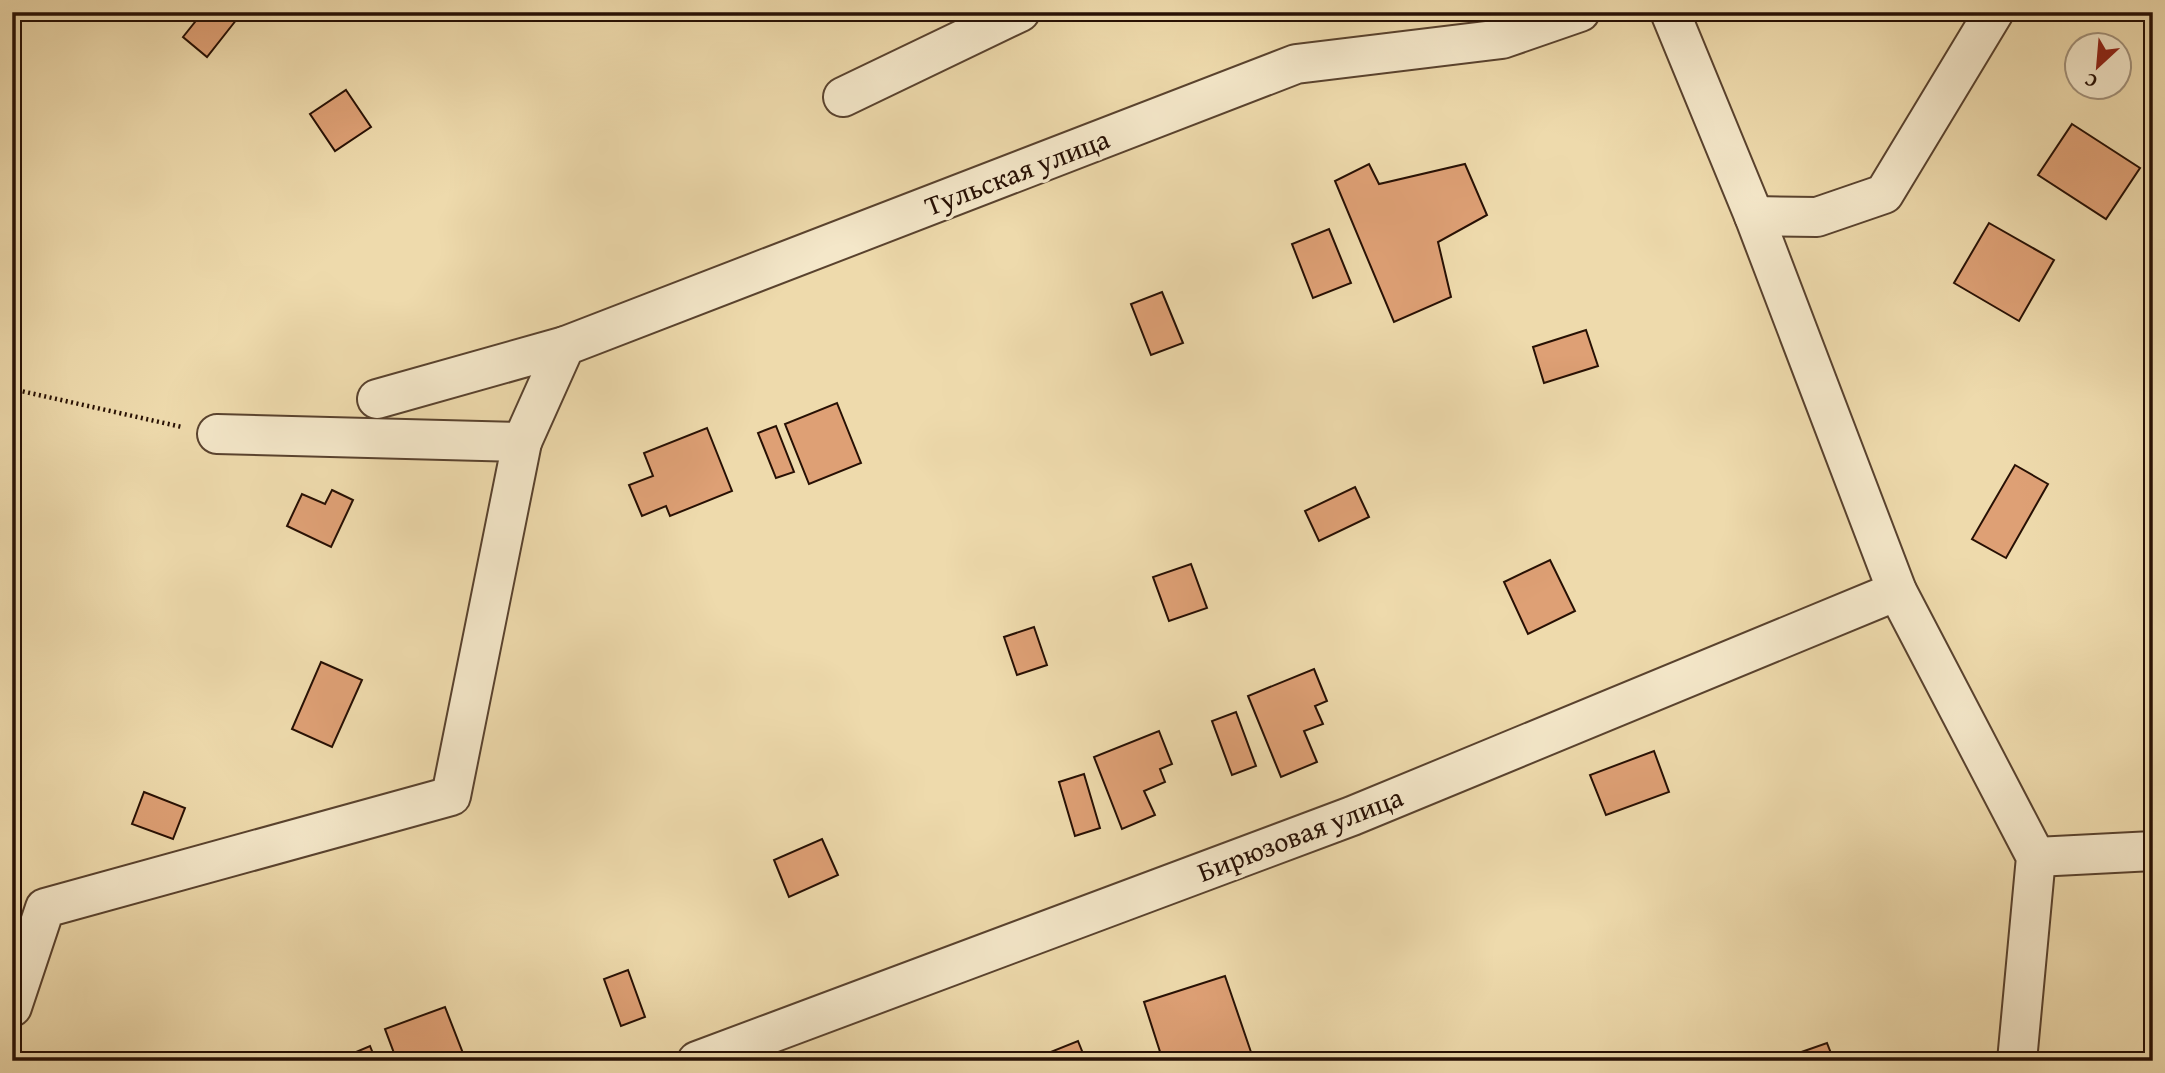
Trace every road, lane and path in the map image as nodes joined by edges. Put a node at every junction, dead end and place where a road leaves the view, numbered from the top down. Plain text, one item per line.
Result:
1 (1020, 12) edge
2 (1580, 12) edge
3 (1670, 12) edge
4 (1994, 12) edge
5 (843, 97) dead end
6 (1754, 216) junction
7 (565, 346) junction
8 (12, 389) edge
9 (377, 399) dead end
10 (217, 435) joint
11 (522, 442) junction
12 (1897, 591) junction
13 (2153, 851) edge
14 (2036, 857) junction
15 (12, 1007) edge
16 (698, 1061) edge
17 (2017, 1061) edge

1 - 5 street
2 - 7 street, Тульская улица
3 - 6 street
4 - 6 street
6 - 12 street
7 - 9 street, Тульская улица
7 - 11 street
8 - 10 path
10 - 11 street
11 - 15 street
12 - 14 street
12 - 16 street, Бирюзовая улица
13 - 14 street
14 - 17 street

